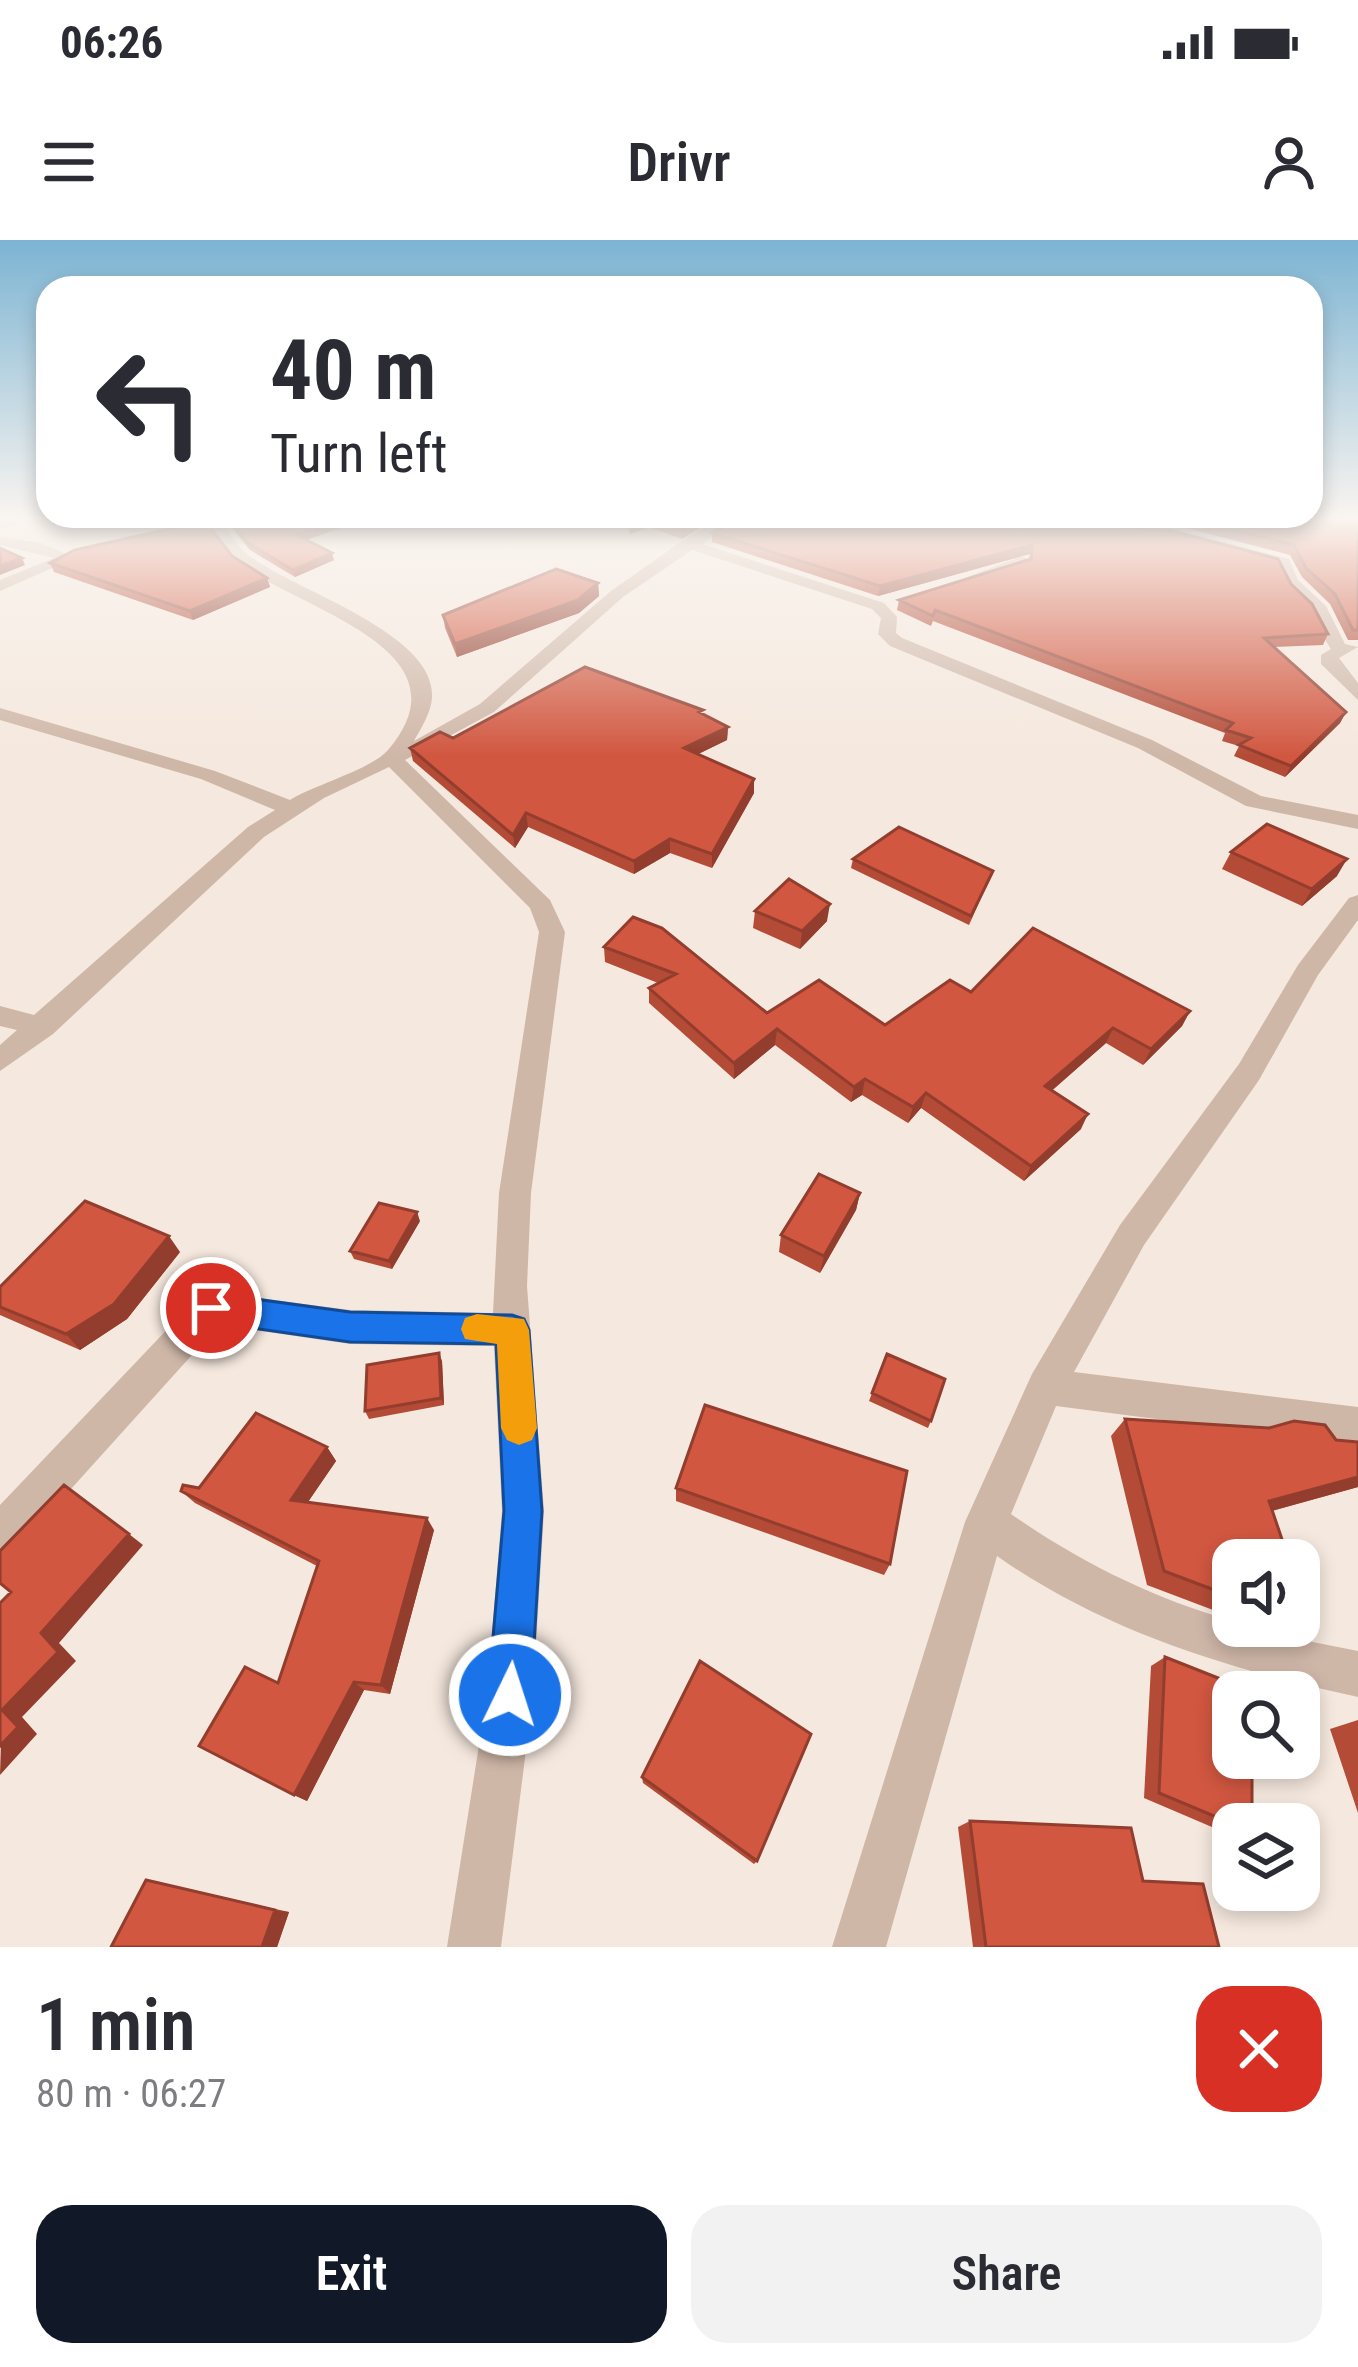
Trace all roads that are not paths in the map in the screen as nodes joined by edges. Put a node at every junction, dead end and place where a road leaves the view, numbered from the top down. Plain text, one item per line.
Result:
1 (311, 597) edge
2 (614, 597) edge
3 (862, 597) edge
4 (1301, 597) edge
5 (1349, 648) edge
6 (1358, 694) edge
7 (0, 714) edge
8 (392, 759) junction
9 (289, 808) junction
10 (1358, 822) edge
11 (1358, 903) edge
12 (0, 1016) edge
13 (43, 1027) junction
14 (0, 1061) edge
15 (512, 1330) junction
16 (1045, 1387) junction
17 (1358, 1426) edge
18 (986, 1522) junction
19 (0, 1536) edge
20 (1358, 1674) edge
21 (475, 1947) edge
22 (859, 1947) edge

1 - 8 street
2 - 8 street
3 - 10 street
4 - 5 street
5 - 6 street
7 - 9 street
8 - 9 street
8 - 15 street
9 - 13 street
11 - 16 street
12 - 13 street
13 - 14 street
15 - 19 street
15 - 21 street
16 - 17 street
16 - 18 street
18 - 20 street
18 - 22 street

